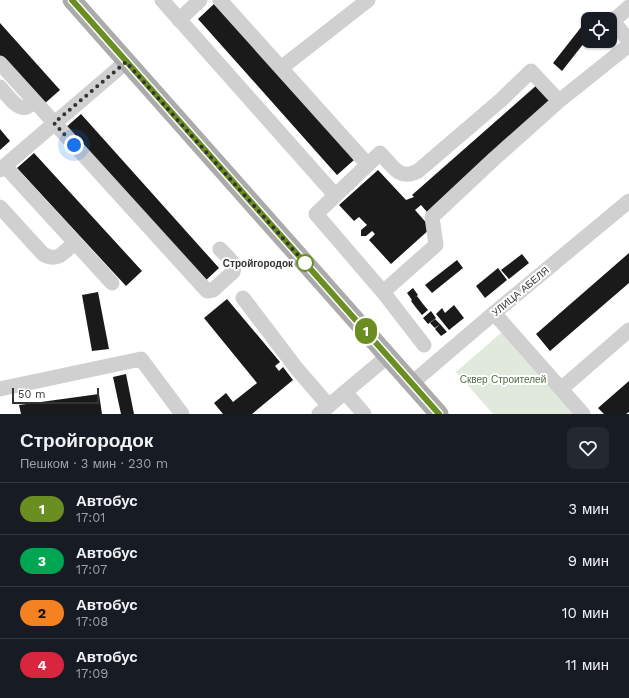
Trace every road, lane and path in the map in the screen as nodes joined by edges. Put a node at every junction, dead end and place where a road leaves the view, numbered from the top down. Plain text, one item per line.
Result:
1 (72, 0) edge
2 (162, 0) edge
3 (200, 0) edge
4 (220, 0) edge
5 (368, 0) edge
6 (629, 7) edge
7 (179, 20) junction
8 (629, 40) edge
9 (629, 45) edge
10 (126, 62) junction
11 (0, 63) edge
12 (281, 68) junction
13 (0, 87) edge
14 (34, 101) junction
15 (559, 102) junction
16 (54, 123) junction
17 (368, 165) junction
18 (2, 168) edge
19 (334, 195) junction
20 (629, 201) edge
21 (0, 207) edge
22 (75, 242) junction
23 (220, 249) dead end
24 (112, 282) dead end
25 (383, 292) junction
26 (243, 298) dead end
27 (494, 313) junction
28 (629, 330) edge
29 (424, 345) dead end
30 (388, 356) junction
31 (412, 383) junction
32 (0, 389) edge
33 (561, 389) junction
34 (345, 392) junction
35 (324, 410) edge
36 (182, 414) edge
37 (364, 414) edge
38 (438, 414) edge
39 (583, 414) edge

1 - 10 main road
2 - 7 street
3 - 7 street
4 - 12 street
5 - 12 street
6 - 8 street
7 - 19 street
9 - 15 street
10 - 16 street
10 - 30 main road
11 - 14 street
12 - 17 street
13 - 14 street
14 - 16 street
15 - 17 street
15 - 25 street
16 - 18 street
16 - 23 street
17 - 19 street
18 - 22 street
19 - 25 street
20 - 27 street, УЛИЦА АБЕЛЯ
21 - 22 street
22 - 24 street
25 - 29 street
26 - 35 street
27 - 31 street, УЛИЦА АБЕЛЯ
27 - 33 street
28 - 33 street
30 - 31 main road
30 - 34 street
31 - 38 main road
32 - 36 street
33 - 39 street
34 - 35 street
34 - 37 street

